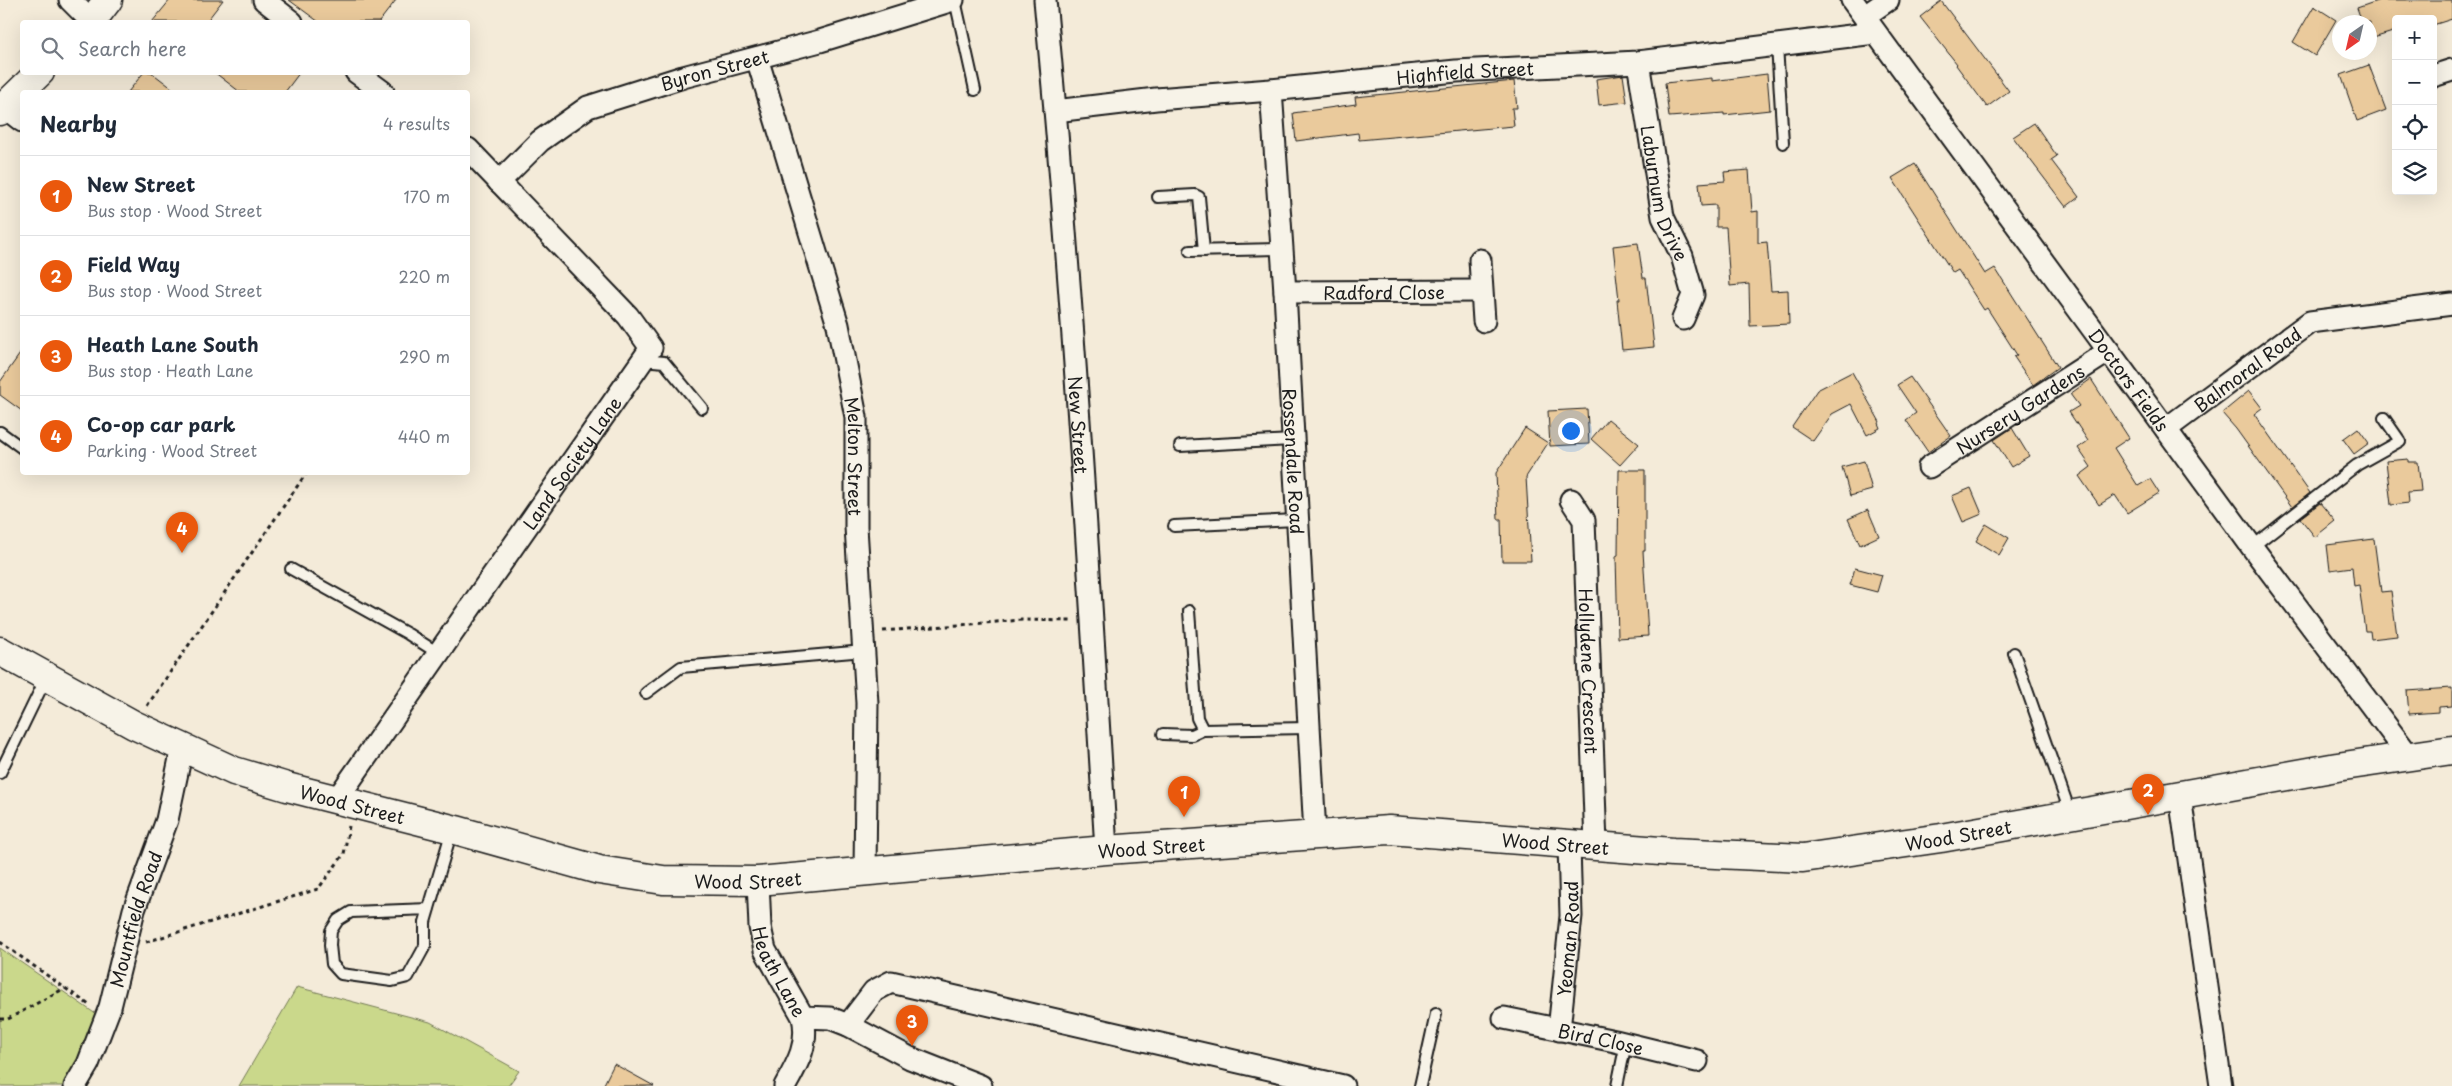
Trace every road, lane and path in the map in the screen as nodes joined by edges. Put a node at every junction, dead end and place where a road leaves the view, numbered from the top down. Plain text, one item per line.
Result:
1 (70, 0) edge
2 (108, 0) edge
3 (264, 0) edge
4 (954, 0) edge
5 (1045, 0) edge
6 (1888, 0) edge
7 (1864, 17) edge
8 (90, 20) edge
9 (93, 20) edge
10 (289, 20) edge
11 (1777, 45) junction
12 (757, 58) junction
13 (1638, 62) junction
14 (2452, 70) edge
15 (38, 75) edge
16 (360, 75) edge
17 (2437, 75) edge
18 (26, 90) edge
19 (381, 90) edge
20 (976, 90) dead end
21 (1272, 90) junction
22 (20, 98) edge
23 (1055, 111) junction
24 (9, 113) edge
25 (1783, 142) dead end
26 (470, 151) edge
27 (499, 182) junction
28 (1158, 197) dead end
29 (1282, 249) junction
30 (1204, 250) junction
31 (1190, 251) dead end
32 (1480, 260) dead end
33 (1481, 291) junction
34 (1285, 292) junction
35 (2452, 304) edge
36 (1683, 319) dead end
37 (1484, 321) dead end
38 (2109, 351) junction
39 (643, 360) junction
40 (702, 408) dead end
41 (2384, 418) dead end
42 (2166, 429) junction
43 (0, 432) edge
44 (1292, 440) junction
45 (1180, 446) dead end
46 (20, 447) edge
47 (1929, 467) dead end
48 (305, 475) edge
49 (1571, 500) dead end
50 (1297, 520) junction
51 (1174, 526) dead end
52 (2252, 547) junction
53 (291, 569) dead end
54 (1188, 611) dead end
55 (1092, 621) junction
56 (863, 642) junction
57 (0, 652) edge
58 (438, 652) junction
59 (2014, 653) dead end
60 (46, 678) junction
61 (646, 693) dead end
62 (134, 725) junction
63 (1310, 728) junction
64 (1203, 730) junction
65 (1163, 734) dead end
66 (182, 749) junction
67 (2452, 750) edge
68 (2409, 756) junction
69 (0, 773) edge
70 (2180, 796) junction
71 (345, 801) junction
72 (2071, 816) junction
73 (452, 829) junction
74 (1315, 834) junction
75 (1570, 845) junction
76 (1596, 845) junction
77 (1106, 850) junction
78 (865, 870) junction
79 (758, 881) junction
80 (429, 909) junction
81 (0, 942) edge
82 (124, 950) junction
83 (65, 988) junction
84 (1436, 1014) dead end
85 (106, 1017) junction
86 (803, 1017) junction
87 (1504, 1018) dead end
88 (0, 1019) edge
89 (848, 1024) junction
90 (1559, 1030) junction
91 (1626, 1044) junction
92 (1698, 1061) dead end
93 (75, 1086) edge
94 (785, 1086) edge
95 (981, 1086) edge
96 (1343, 1086) edge
97 (1420, 1086) edge
98 (1617, 1086) edge
99 (2221, 1086) edge

1 - 8 street
2 - 9 street
3 - 10 street
4 - 12 street, Byron Street
4 - 20 lane
5 - 23 street, New Street
6 - 7 street
7 - 11 street, Highfield Street
7 - 38 street, Doctors Fields
11 - 13 street, Highfield Street
11 - 25 lane
12 - 27 street, Byron Street
12 - 56 street, Melton Street
13 - 21 street, Highfield Street
13 - 36 street, Laburnum Drive
14 - 17 street
15 - 18 street
16 - 19 street
21 - 23 street, Highfield Street
21 - 29 street, Rossendale Road
22 - 24 street
23 - 55 street, New Street
26 - 27 street
27 - 39 street
28 - 30 lane
29 - 30 lane
29 - 34 street, Rossendale Road
30 - 31 lane
32 - 33 street
33 - 34 street, Radford Close
33 - 37 street
34 - 44 street, Rossendale Road
35 - 42 street, Balmoral Road
38 - 42 street, Doctors Fields
38 - 47 street, Nursery Gardens
39 - 40 lane
39 - 58 street, Land Society Lane
41 - 52 lane
42 - 52 street, Doctors Fields
43 - 46 lane
44 - 45 lane
44 - 50 street, Rossendale Road
48 - 62 path
49 - 76 street, Hollydene Crescent
50 - 51 lane
50 - 63 street, Rossendale Road
52 - 68 street, Doctors Fields
53 - 58 lane
54 - 64 lane
55 - 56 path
55 - 77 street, New Street
56 - 61 lane
56 - 78 street, Melton Street
57 - 60 street, Wood Street
58 - 71 street, Land Society Lane
59 - 72 lane
60 - 62 street, Wood Street
60 - 69 lane
62 - 66 street, Wood Street
63 - 64 lane
63 - 74 street, Rossendale Road
64 - 65 lane
66 - 71 street, Wood Street
66 - 82 street, Mountfield Road
67 - 68 street, Wood Street
68 - 70 street, Wood Street
70 - 72 street, Wood Street
70 - 99 street
71 - 73 street, Wood Street
71 - 82 path
72 - 76 street, Wood Street
73 - 79 street, Wood Street
73 - 80 lane
74 - 75 street, Wood Street
74 - 77 street, Wood Street
75 - 76 street, Wood Street
75 - 90 street, Yeoman Road
77 - 78 street, Wood Street
78 - 79 street, Wood Street
79 - 86 street, Heath Lane
80 - 80 lane
81 - 83 path
82 - 85 street, Mountfield Road
83 - 85 path
83 - 88 path
84 - 97 lane
85 - 93 street, Mountfield Road
86 - 89 street, Heath Lane
86 - 94 street
87 - 90 street, Bird Close
89 - 95 street, Heath Lane
89 - 96 street
90 - 91 street, Bird Close
91 - 92 street, Bird Close
91 - 98 lane

